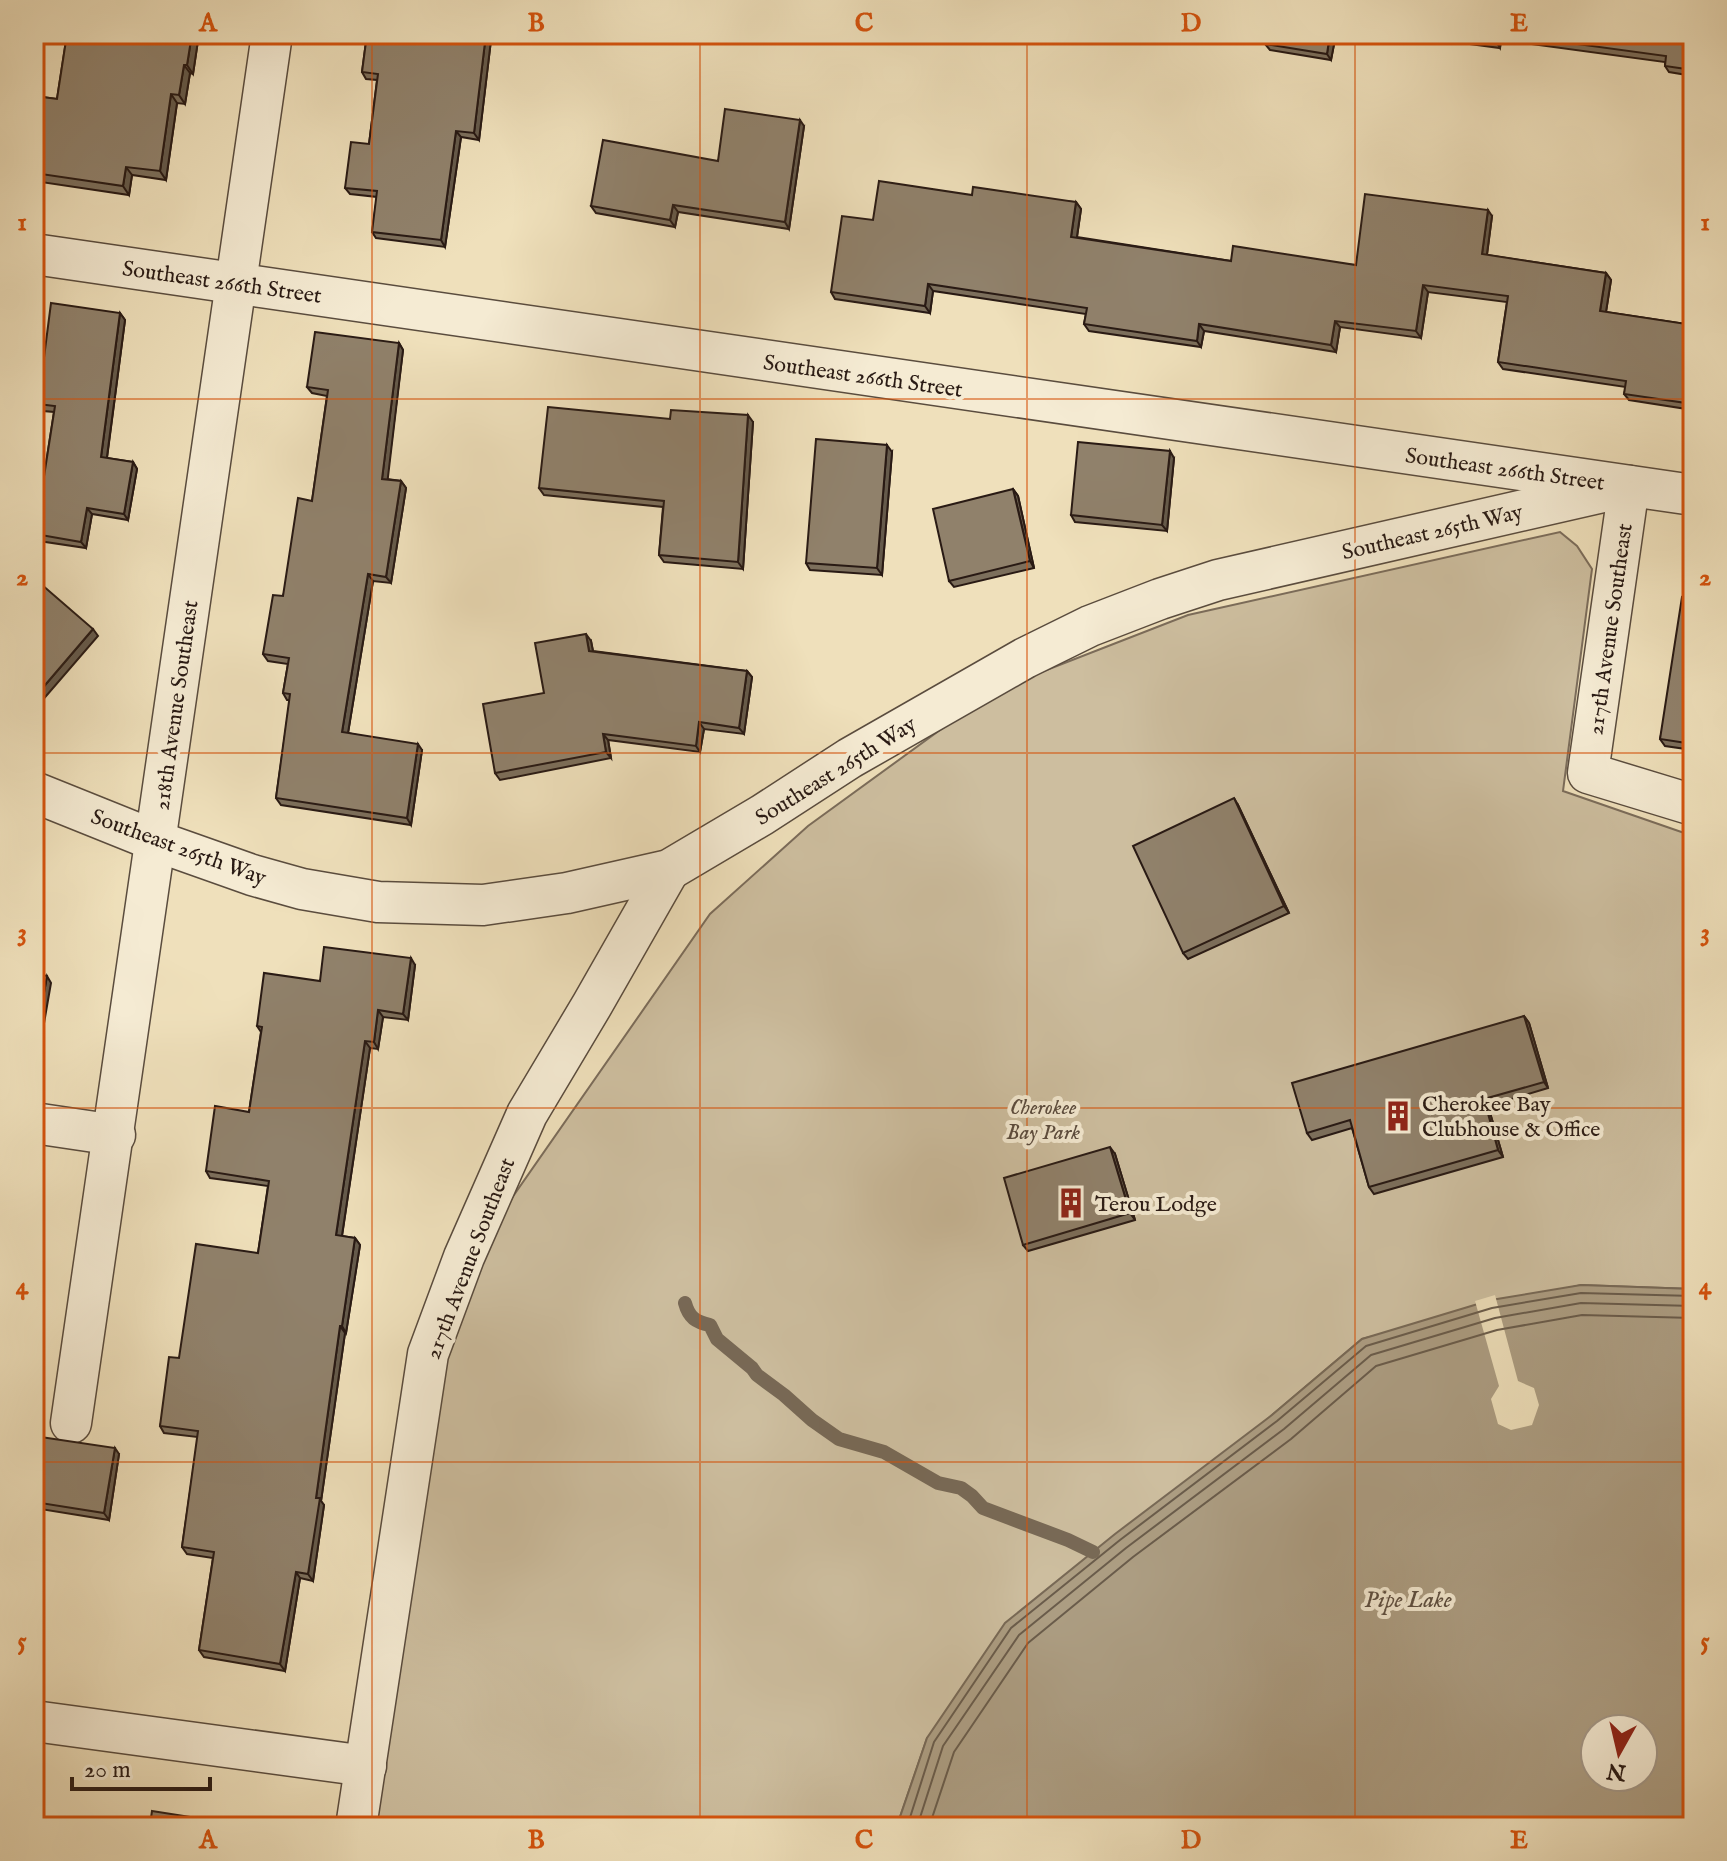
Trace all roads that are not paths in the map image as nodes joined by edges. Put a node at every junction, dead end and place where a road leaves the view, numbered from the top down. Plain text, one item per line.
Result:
1 (272, 34) edge
2 (34, 254) edge
3 (235, 283) junction
4 (1629, 486) junction
5 (1693, 495) edge
6 (34, 792) edge
7 (1693, 805) edge
8 (156, 841) junction
9 (669, 870) junction
10 (34, 1123) edge
11 (115, 1135) junction
12 (71, 1423) dead end
13 (34, 1721) edge
14 (366, 1766) junction
15 (356, 1827) edge

1 - 3 street, 218th Avenue Southeast
2 - 3 street, Southeast 266th Street
3 - 4 street, Southeast 266th Street
3 - 8 street, 218th Avenue Southeast
4 - 5 street, Southeast 266th Street
4 - 7 street, 217th Avenue Southeast
4 - 9 street, Southeast 265th Way
6 - 8 street, Southeast 265th Way
8 - 9 street, Southeast 265th Way
8 - 11 street, 218th Avenue Southeast
9 - 14 street, 217th Avenue Southeast
10 - 11 street
11 - 12 street, 218th Avenue Southeast
13 - 14 street
14 - 15 street, 217th Avenue Southeast

